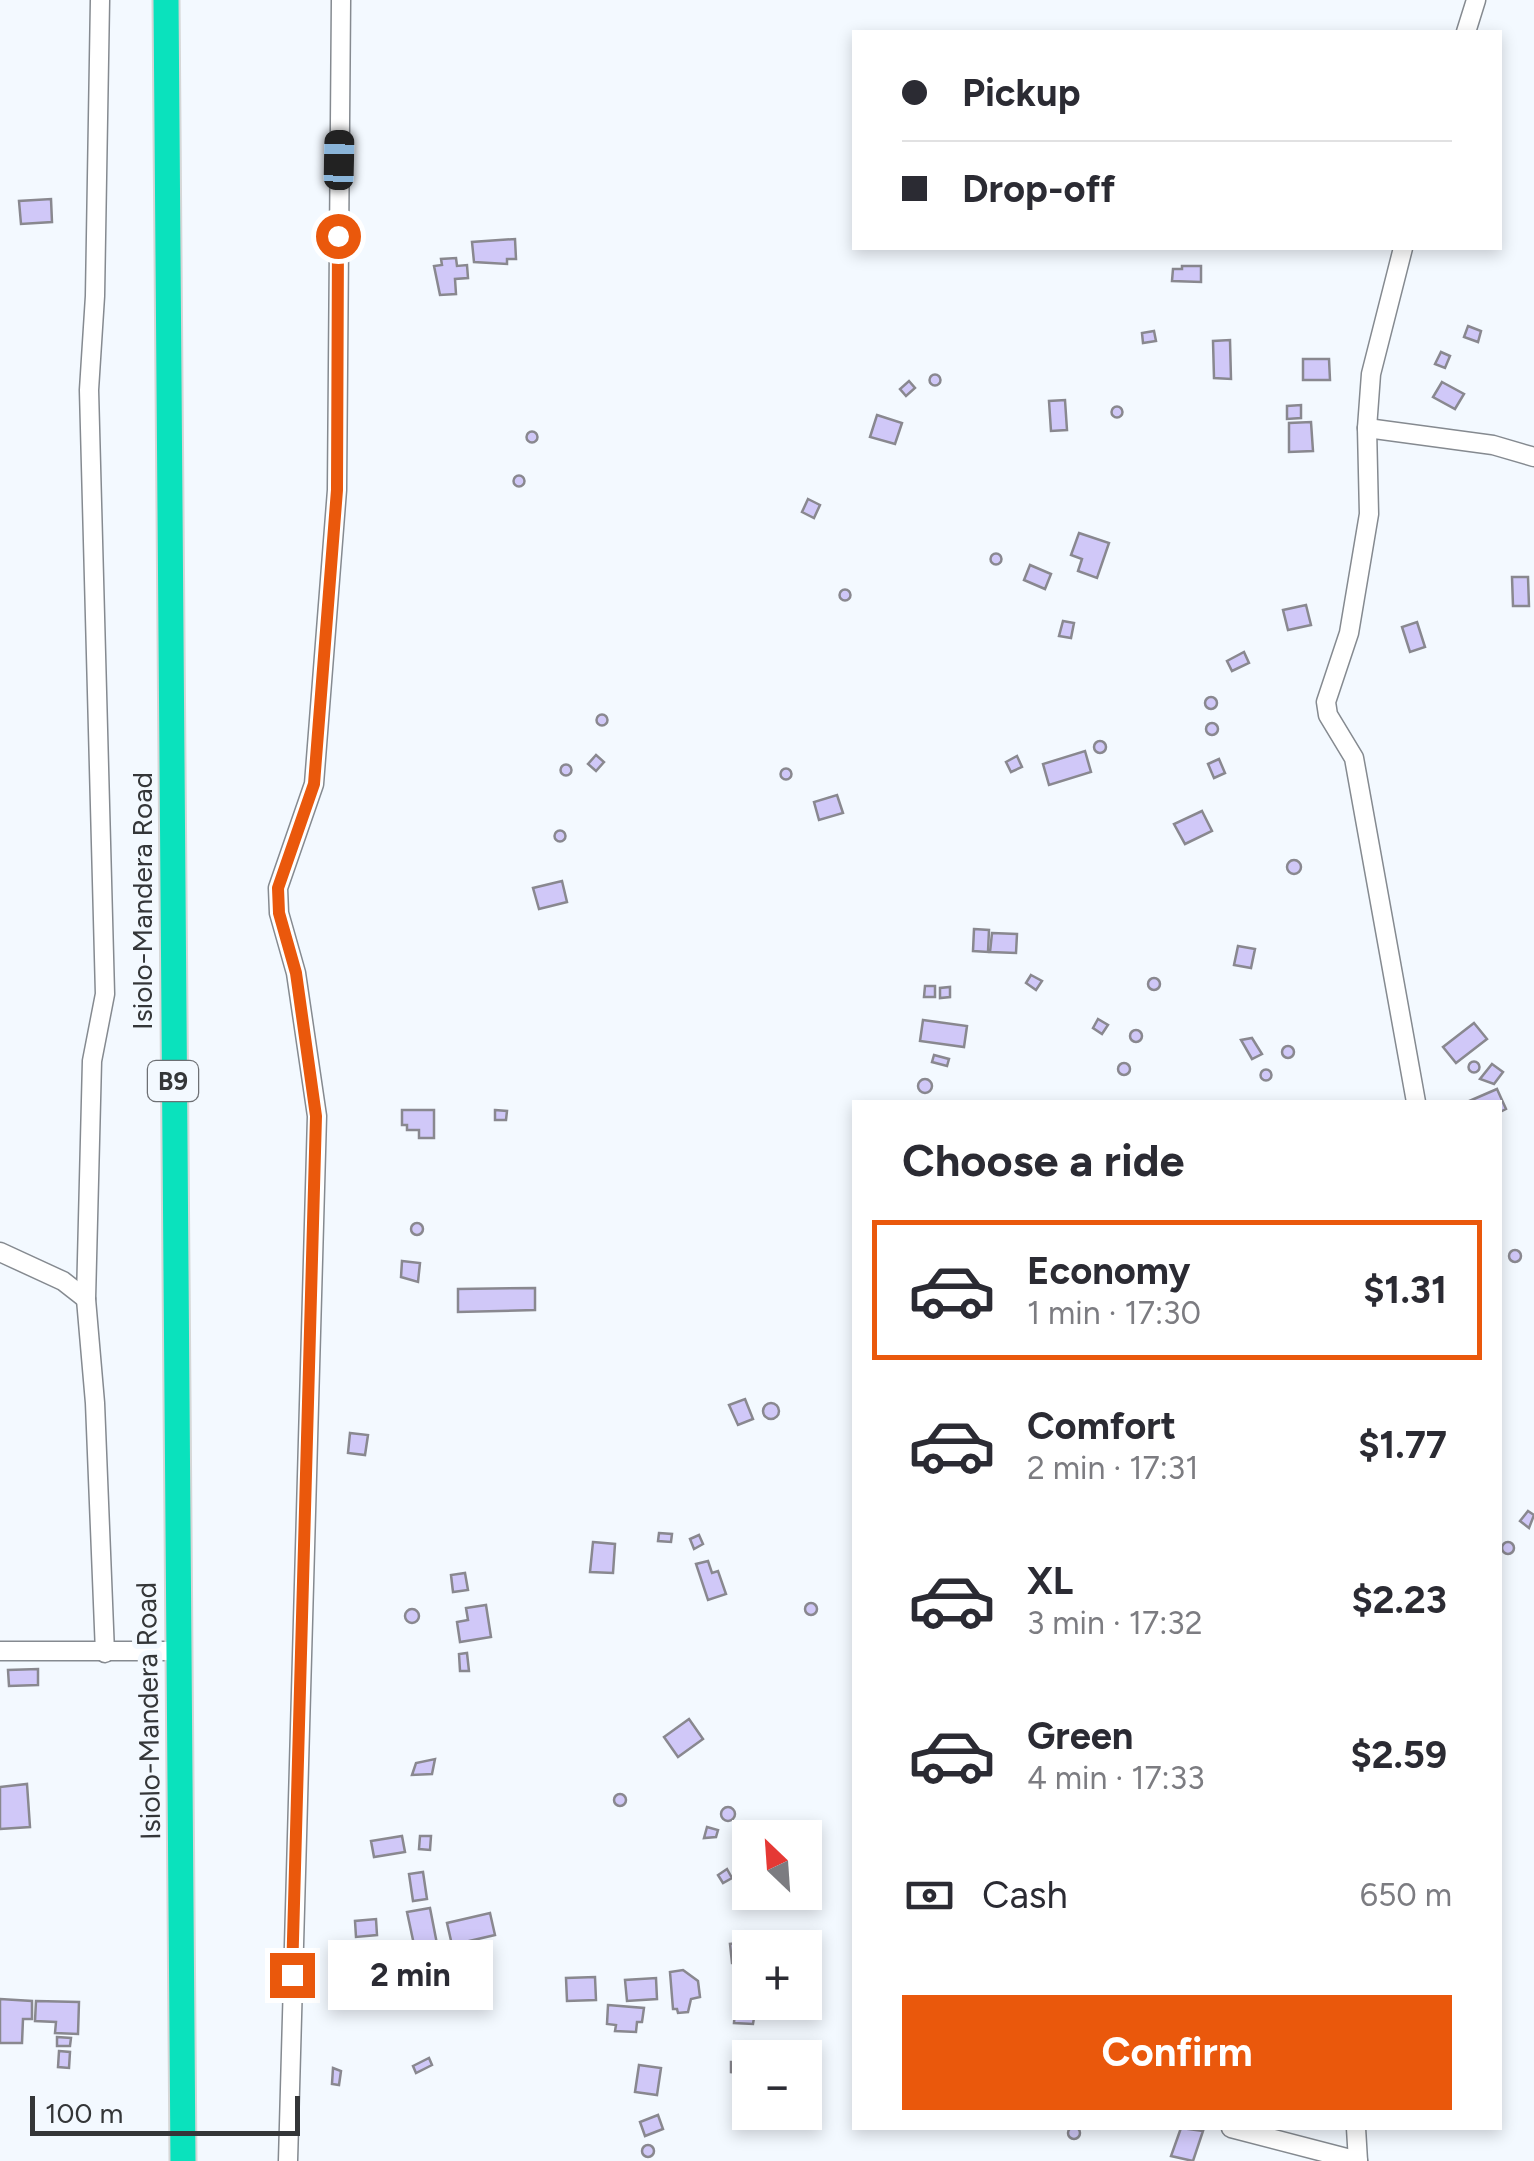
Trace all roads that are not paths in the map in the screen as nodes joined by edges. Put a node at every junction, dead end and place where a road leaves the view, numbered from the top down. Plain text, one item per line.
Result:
1 (100, 0) edge
2 (166, 0) edge
3 (341, 0) edge
4 (1476, 0) edge
5 (1467, 30) edge
6 (1403, 250) edge
7 (1367, 428) junction
8 (1534, 457) edge
9 (1416, 1100) edge
10 (0, 1252) edge
11 (86, 1300) junction
12 (0, 1651) edge
13 (177, 1651) junction
14 (105, 1654) junction
15 (1239, 2130) edge
16 (1356, 2130) edge
17 (183, 2161) edge
18 (288, 2161) edge
19 (1358, 2161) edge

1 - 11 street
2 - 13 highway, Isiolo-Mandera Road / B9
3 - 18 street
4 - 5 street
6 - 7 street
7 - 8 street
7 - 9 street
10 - 11 street
11 - 14 street
12 - 14 street
13 - 14 street
13 - 17 highway, Isiolo-Mandera Road / B9
15 - 19 street
16 - 19 street

